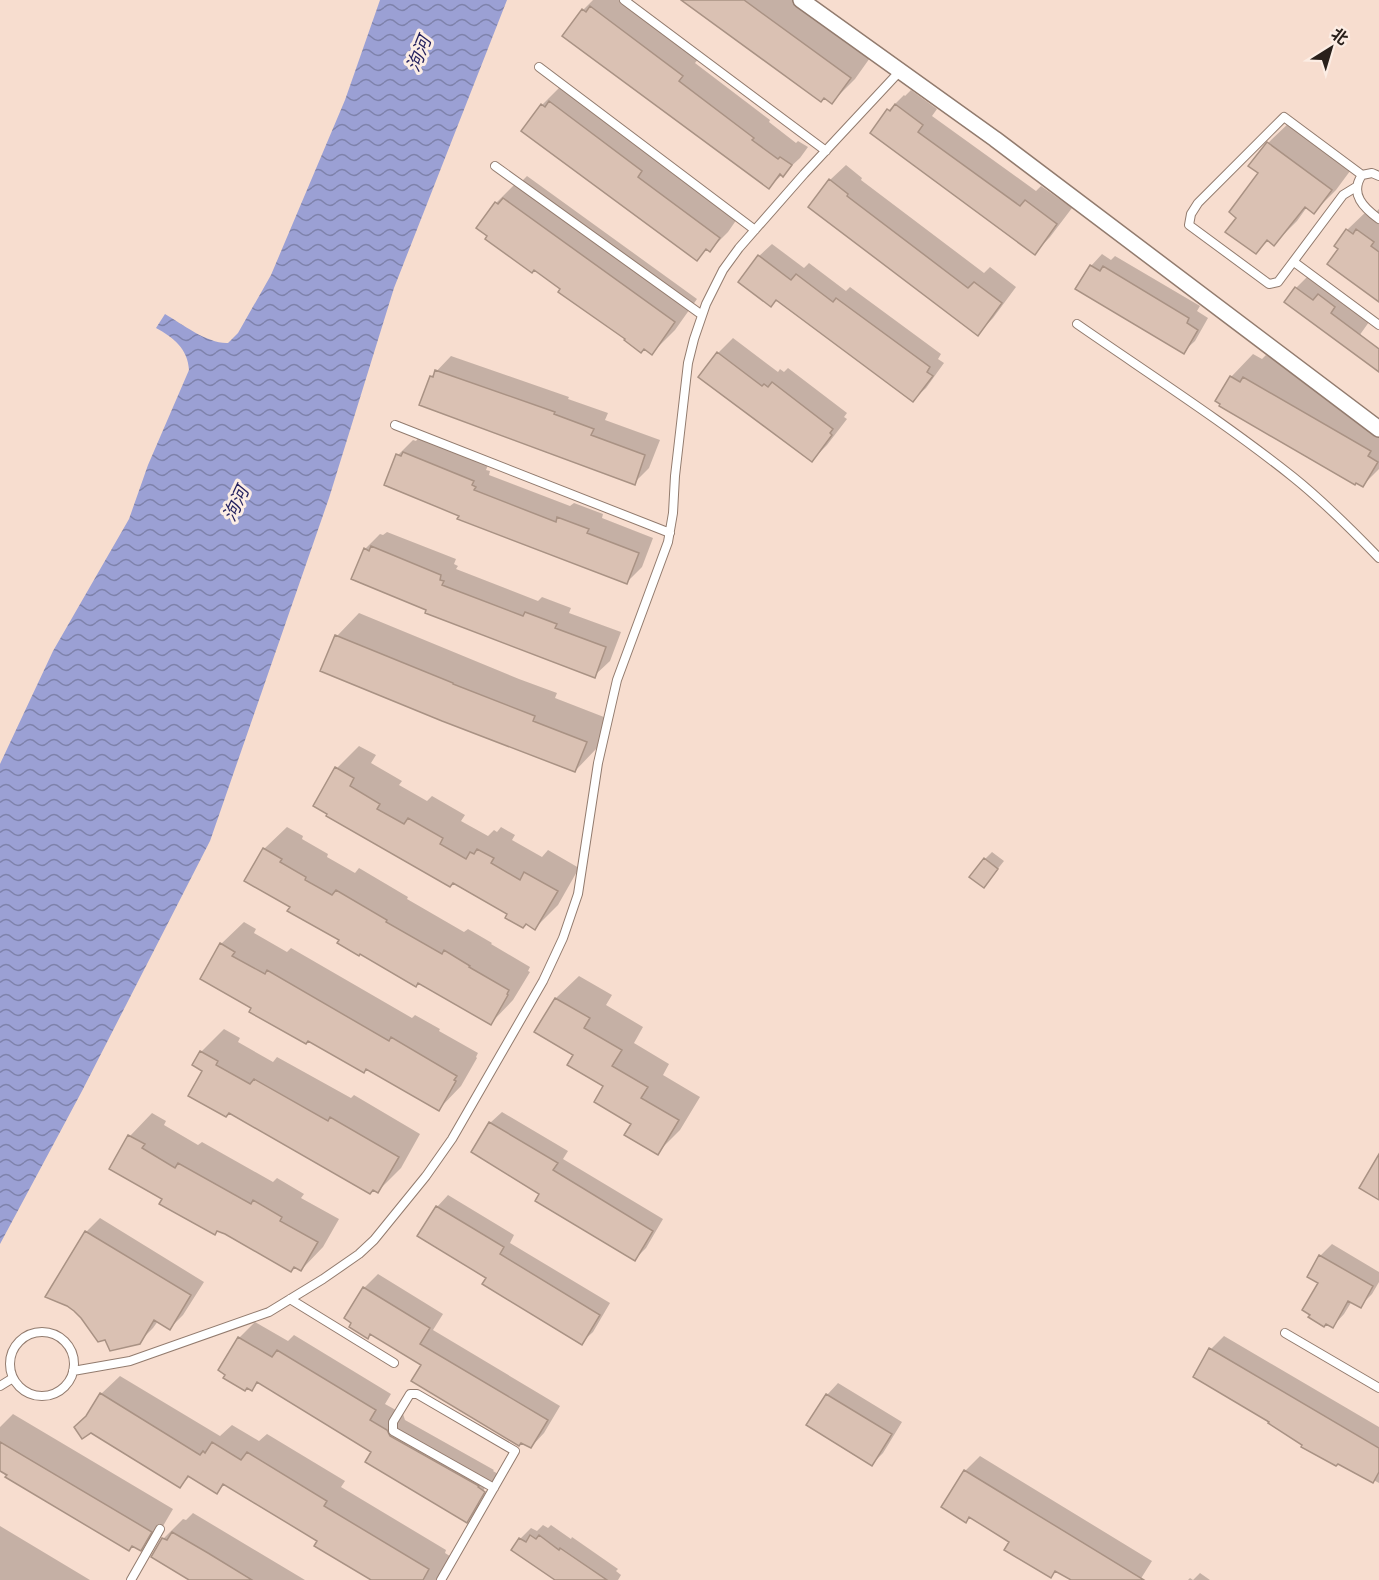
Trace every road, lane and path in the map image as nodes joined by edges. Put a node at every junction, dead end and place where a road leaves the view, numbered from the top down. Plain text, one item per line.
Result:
1 (624, 0) edge
2 (801, 0) edge
3 (539, 67) dead end
4 (900, 71) junction
5 (826, 151) junction
6 (495, 166) dead end
7 (1362, 175) junction
8 (1379, 176) edge
9 (1356, 187) junction
10 (1379, 219) edge
11 (755, 230) junction
12 (1294, 262) junction
13 (702, 315) junction
14 (1077, 324) dead end
15 (1379, 325) edge
16 (395, 425) dead end
17 (1379, 429) edge
18 (670, 533) junction
19 (1379, 558) edge
20 (290, 1299) junction
21 (1285, 1333) dead end
22 (394, 1364) dead end
23 (73, 1371) junction
24 (13, 1378) junction
25 (0, 1386) edge
26 (1379, 1388) edge
27 (494, 1488) junction
28 (160, 1529) dead end
29 (131, 1580) edge
30 (441, 1580) edge

1 - 5 lane
2 - 4 street
3 - 11 lane
4 - 5 lane
4 - 17 street
5 - 11 lane
6 - 13 lane
7 - 8 lane
7 - 9 lane
7 - 12 lane
9 - 10 lane
9 - 12 lane
11 - 13 lane
12 - 15 lane
13 - 18 lane
14 - 19 lane
16 - 18 lane
18 - 20 lane
20 - 22 lane
20 - 23 lane
21 - 26 lane
23 - 24 lane
23 - 24 lane
24 - 25 lane
27 - 27 lane
27 - 30 lane
28 - 29 lane

